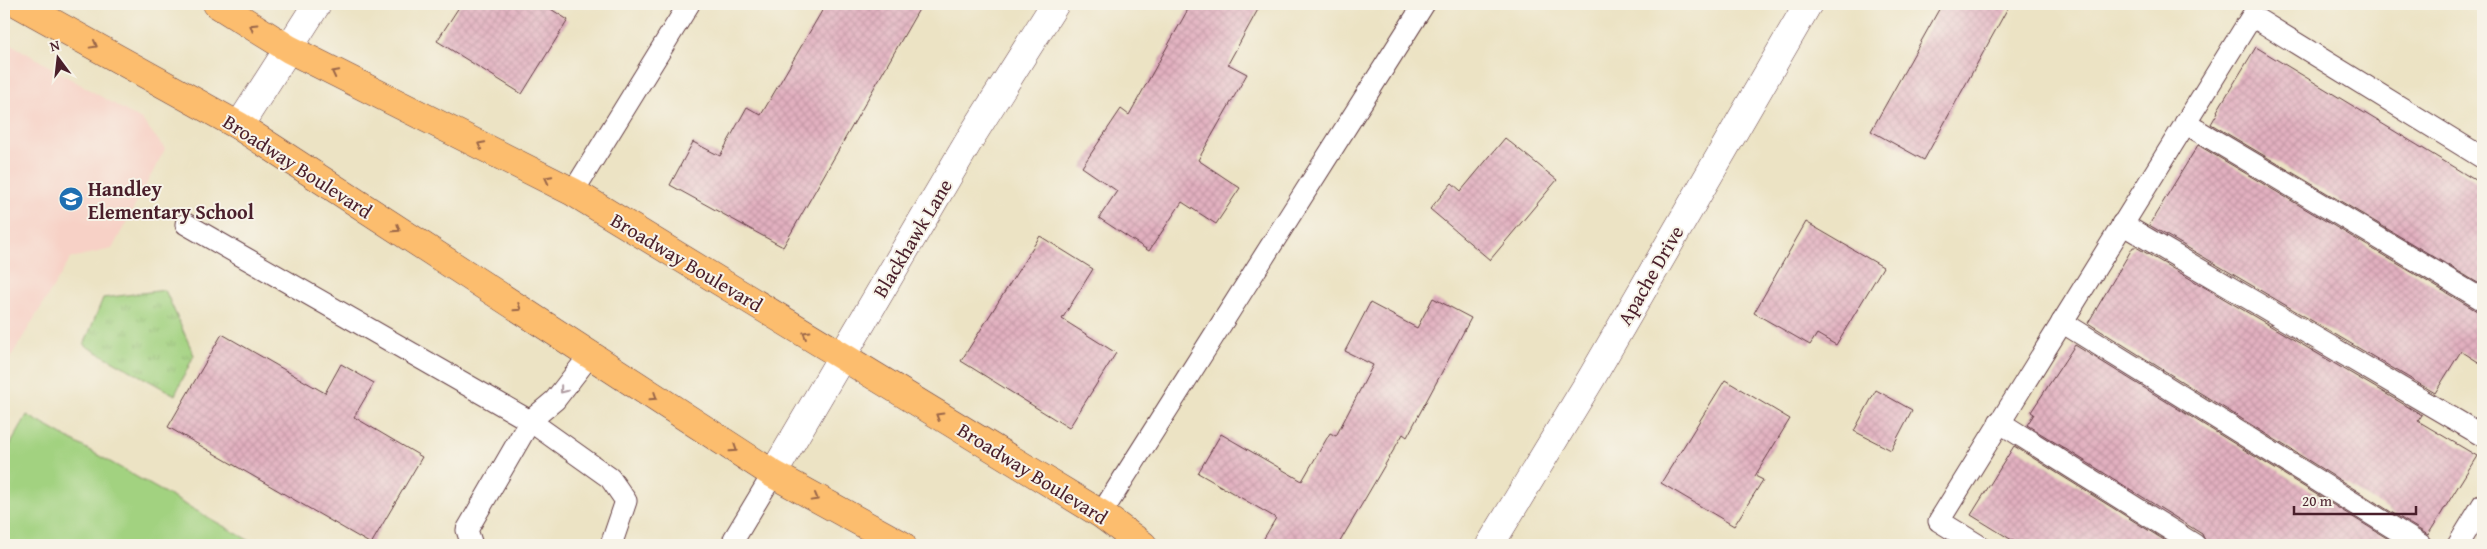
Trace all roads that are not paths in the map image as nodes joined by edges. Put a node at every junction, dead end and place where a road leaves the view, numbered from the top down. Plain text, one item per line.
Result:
1 (19, 4) edge
2 (217, 4) edge
3 (316, 4) edge
4 (688, 4) edge
5 (1054, 4) edge
6 (1424, 4) edge
7 (1808, 4) edge
8 (289, 49) junction
9 (2185, 123) junction
10 (239, 126) junction
11 (2483, 158) edge
12 (573, 192) junction
13 (186, 224) dead end
14 (2122, 224) junction
15 (2483, 300) edge
16 (2062, 322) junction
17 (590, 355) junction
18 (842, 356) junction
19 (530, 420) junction
20 (1999, 422) junction
21 (2483, 436) edge
22 (773, 474) junction
23 (2483, 504) edge
24 (1101, 514) junction
25 (472, 545) edge
26 (611, 545) edge
27 (736, 545) edge
28 (902, 545) edge
29 (1143, 545) edge
30 (1490, 545) edge
31 (1978, 545) edge
32 (2195, 545) edge
33 (2421, 545) edge
34 (2458, 545) edge

1 -> 10 main road, Broadway Boulevard
8 -> 2 main road, Broadway Boulevard
3 - 8 street
4 - 12 lane
5 - 18 street, Blackhawk Lane
6 - 24 lane
7 - 30 street, Apache Drive
8 - 10 street
12 -> 8 main road, Broadway Boulevard
9 - 11 lane
9 - 14 lane
9 - 15 lane
10 -> 17 main road, Broadway Boulevard
18 -> 12 main road, Broadway Boulevard
13 - 19 lane
14 - 16 lane
14 - 21 lane
16 - 20 lane
16 - 33 lane
17 -> 19 lane
17 -> 22 main road, Broadway Boulevard
18 - 22 street, Blackhawk Lane
24 -> 18 main road, Broadway Boulevard
19 - 25 lane
19 - 26 lane
20 - 31 lane
20 - 32 lane
22 - 27 lane
22 -> 28 main road, Broadway Boulevard
23 - 34 lane
24 - 29 main road, Broadway Boulevard

